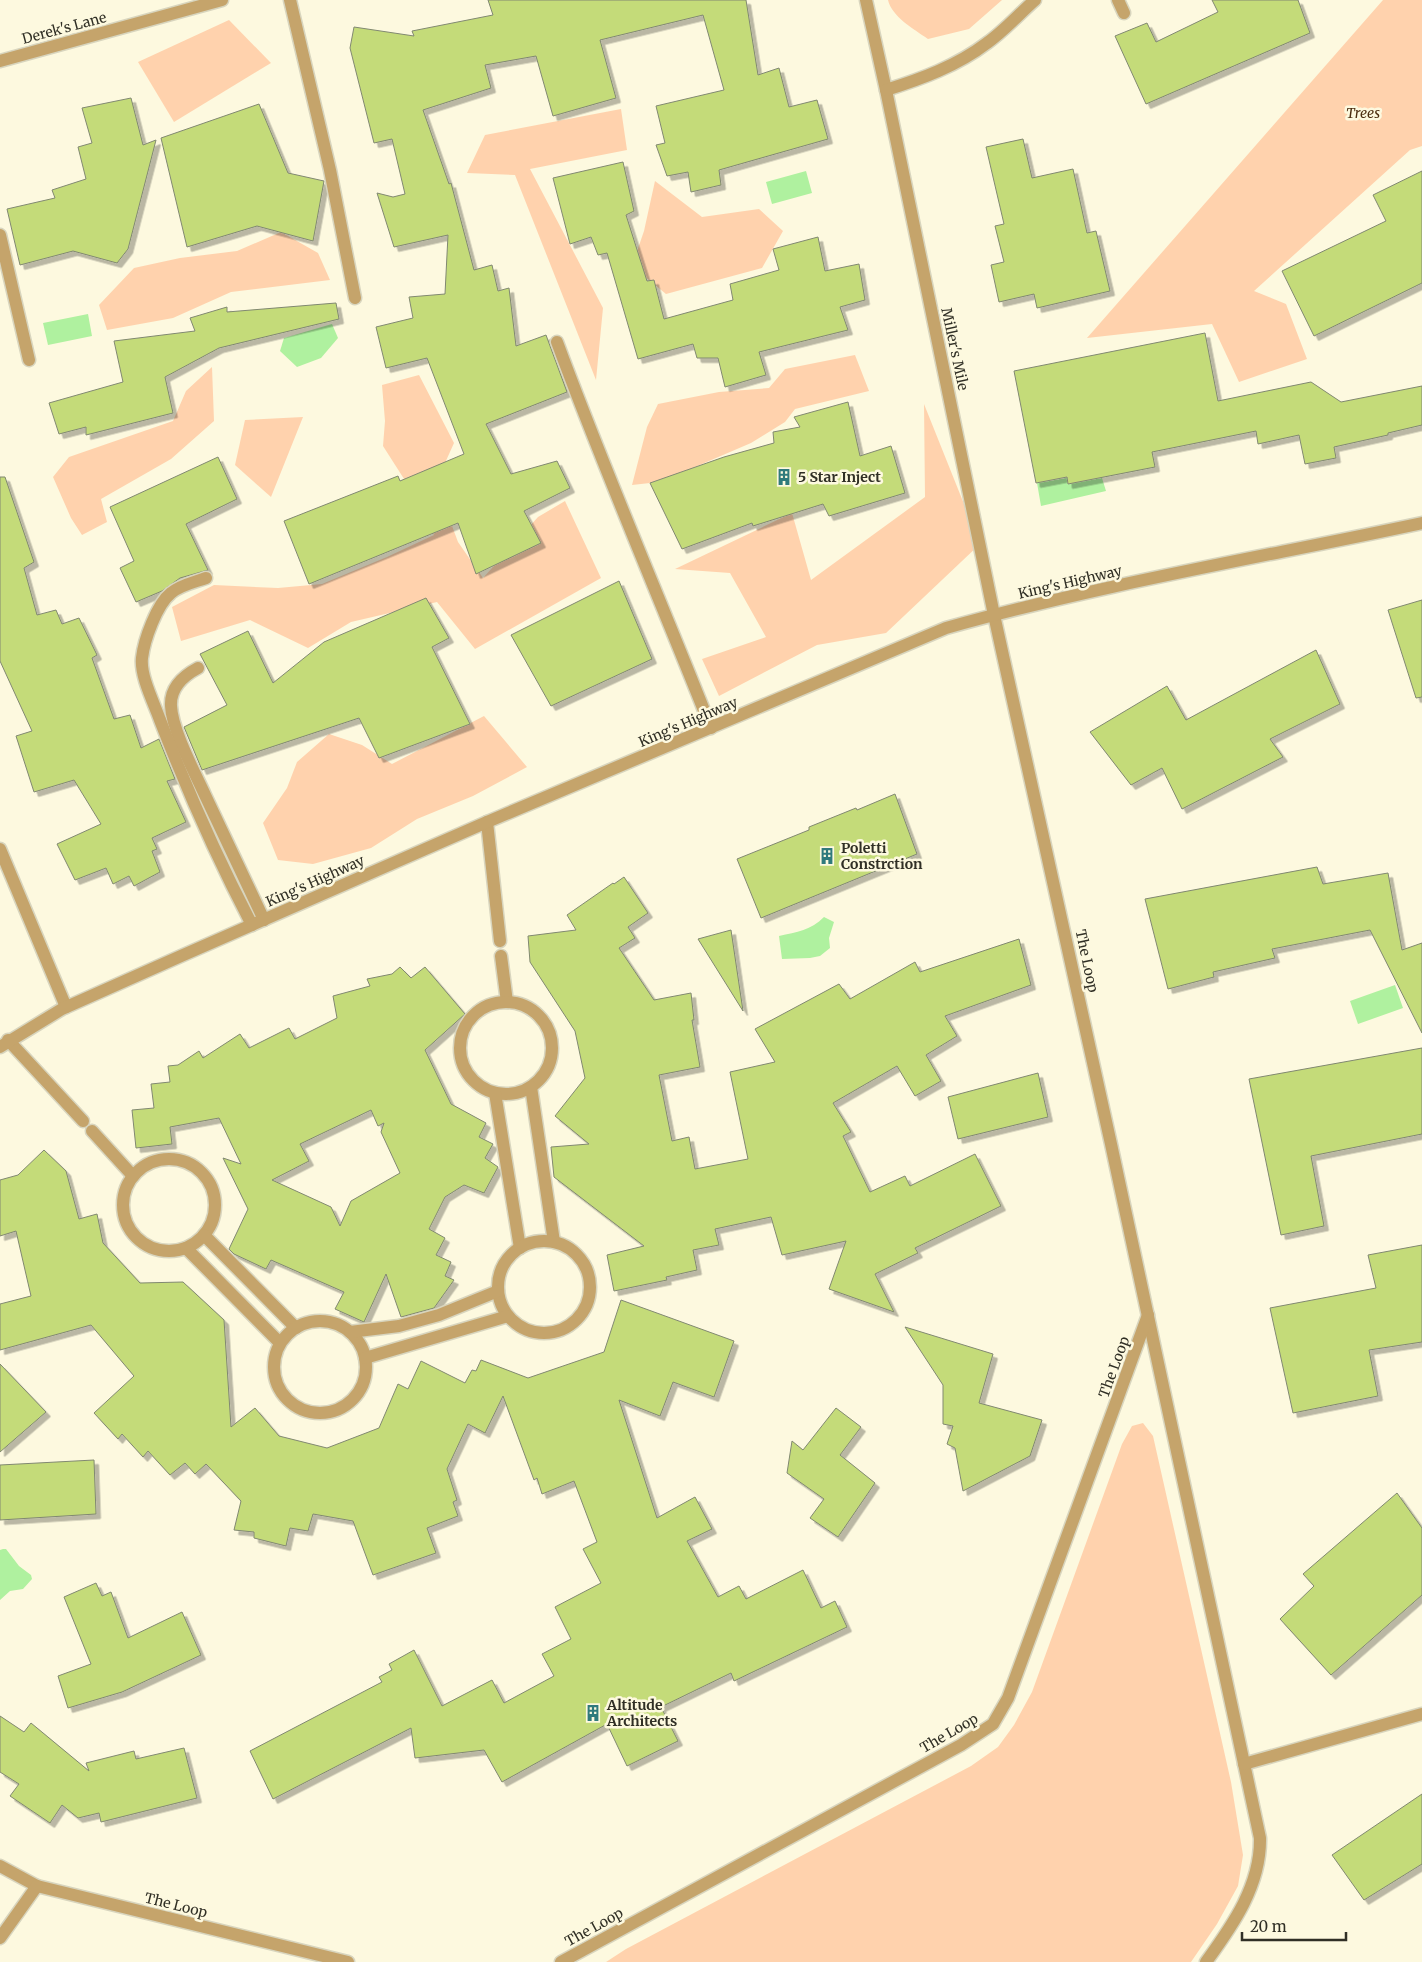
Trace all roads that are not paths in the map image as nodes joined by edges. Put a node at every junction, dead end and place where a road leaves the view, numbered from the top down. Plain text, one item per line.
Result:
1 (222, 0) edge
2 (290, 0) edge
3 (866, 0) edge
4 (1035, 0) edge
5 (1118, 0) edge
6 (1124, 12) dead end
7 (0, 61) edge
8 (886, 90) junction
9 (0, 235) edge
10 (355, 298) dead end
11 (557, 342) dead end
12 (29, 360) dead end
13 (1422, 524) edge
14 (206, 578) dead end
15 (994, 615) junction
16 (198, 668) dead end
17 (711, 728) junction
18 (487, 822) junction
19 (0, 849) edge
20 (258, 922) junction
21 (500, 941) dead end
22 (501, 956) dead end
23 (507, 1002) junction
24 (66, 1007) junction
25 (4, 1044) edge
26 (531, 1087) junction
27 (495, 1093) junction
28 (82, 1121) dead end
29 (92, 1131) dead end
30 (133, 1176) junction
31 (204, 1234) junction
32 (554, 1242) junction
33 (186, 1248) junction
34 (520, 1248) junction
35 (498, 1290) junction
36 (1148, 1315) junction
37 (508, 1316) junction
38 (296, 1328) junction
39 (350, 1332) junction
40 (280, 1343) junction
41 (365, 1358) junction
42 (1422, 1714) edge
43 (1244, 1764) junction
44 (0, 1866) edge
45 (37, 1886) junction
46 (0, 1938) edge
47 (348, 1962) edge
48 (561, 1962) edge
49 (1206, 1962) edge

1 - 7 street, Derek's Lane
2 - 10 street
3 - 8 street, Miller's Mile
4 - 8 street
5 - 6 street
8 - 15 street, Miller's Mile
9 - 12 street
11 - 17 street
13 - 15 street, King's Highway
14 - 20 street
15 - 17 street, King's Highway
15 - 36 street, The Loop
16 - 20 street
17 - 18 street, King's Highway
18 - 20 street, King's Highway
18 - 21 street
19 - 24 street
20 - 24 street, King's Highway
22 - 23 street
23 - 26 street
23 - 27 street
24 - 25 street, King's Highway
25 - 28 street
26 - 27 street
26 - 32 street
27 - 34 street
29 - 30 street
30 - 31 street
30 - 33 street
31 - 33 street
31 - 38 street
32 - 34 street
32 - 37 street
33 - 40 street
34 - 35 street
35 - 37 street
35 - 39 street
36 - 43 street, The Loop
36 - 48 street, The Loop
37 - 41 street
38 - 39 street
38 - 40 street
39 - 41 street
40 - 41 street
42 - 43 street
43 - 49 street, The Loop
44 - 45 street, The Loop
45 - 46 street
45 - 47 street, The Loop

